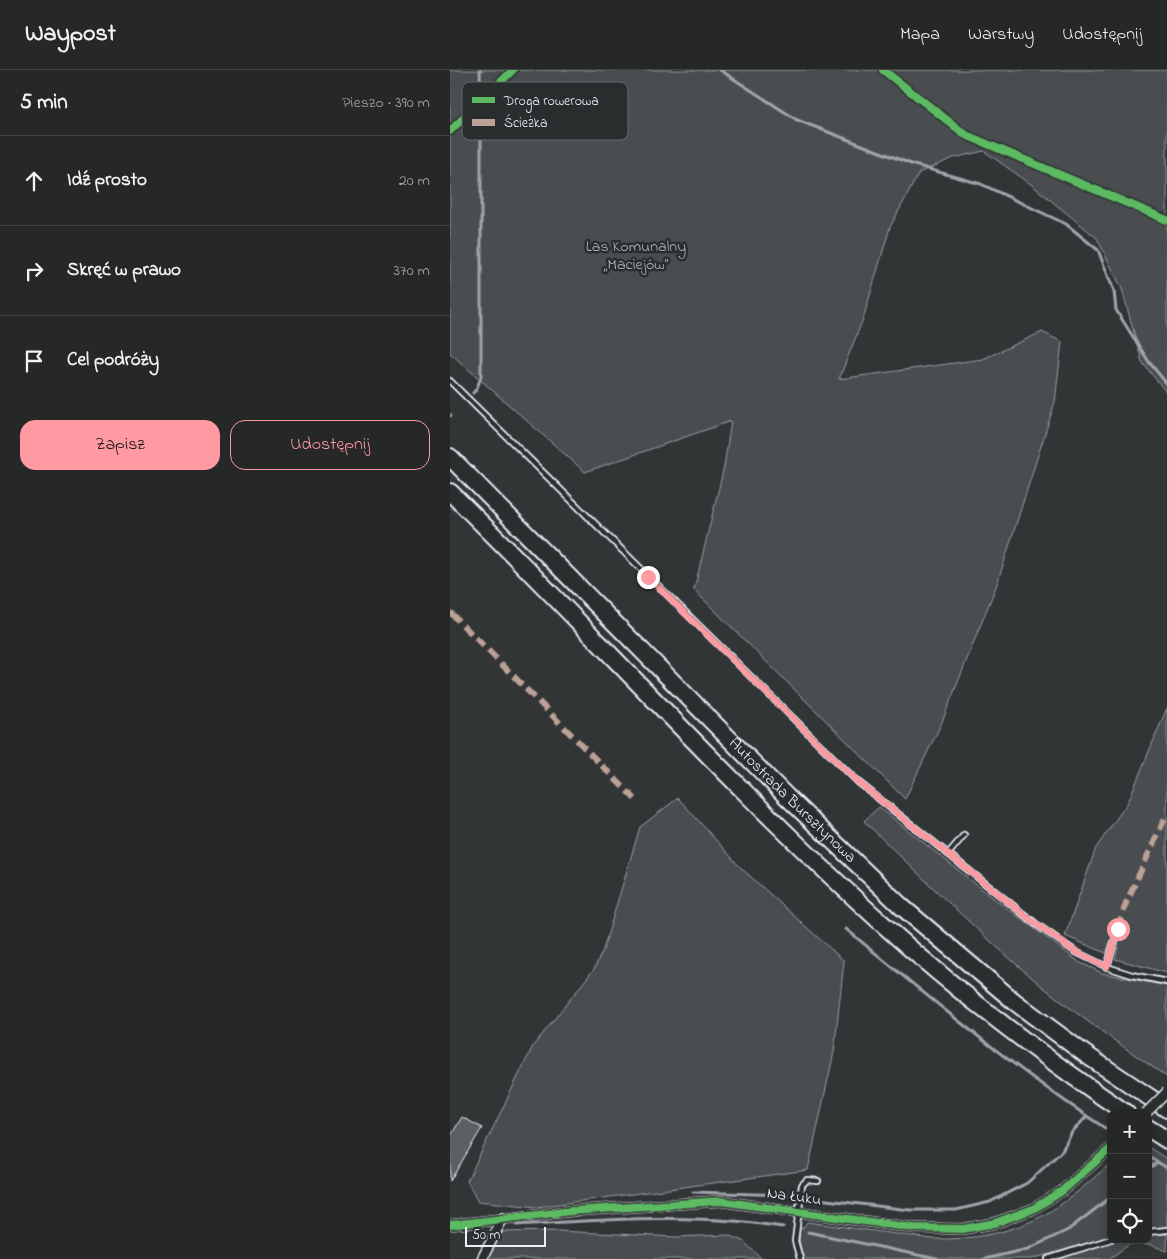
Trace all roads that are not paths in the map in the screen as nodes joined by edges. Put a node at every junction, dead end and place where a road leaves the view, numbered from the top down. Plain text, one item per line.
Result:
1 (450, 381) edge
2 (450, 456) edge
3 (450, 492) edge
4 (964, 835) dead end
5 (948, 854) junction
6 (1118, 929) dead end
7 (1107, 967) junction
8 (1167, 982) edge
9 (1167, 1092) edge
10 (1120, 1109) edge
11 (1150, 1109) edge
12 (1167, 1109) edge
13 (1152, 1131) edge
14 (1167, 1140) edge
15 (1107, 1152) edge
16 (818, 1180) dead end
17 (798, 1211) junction
18 (503, 1218) junction
19 (450, 1225) edge
20 (1167, 1230) edge
21 (1152, 1232) edge
22 (1107, 1240) edge
23 (482, 1259) edge
24 (800, 1259) edge
25 (1048, 1259) edge

1 - 5 lane
2 - 12 highway, Autostrada Bursztynowa
3 - 10 highway, Autostrada Bursztynowa
4 - 5 lane
5 - 7 lane
6 - 7 lane
7 - 8 lane
9 - 11 street, bridge
13 - 14 highway
15 - 17 street, Na Łuku
16 - 17 lane
17 - 18 street, Na Łuku
17 - 24 lane
18 - 19 street, Na Łuku
18 - 23 street
20 - 21 lane
22 - 25 lane

